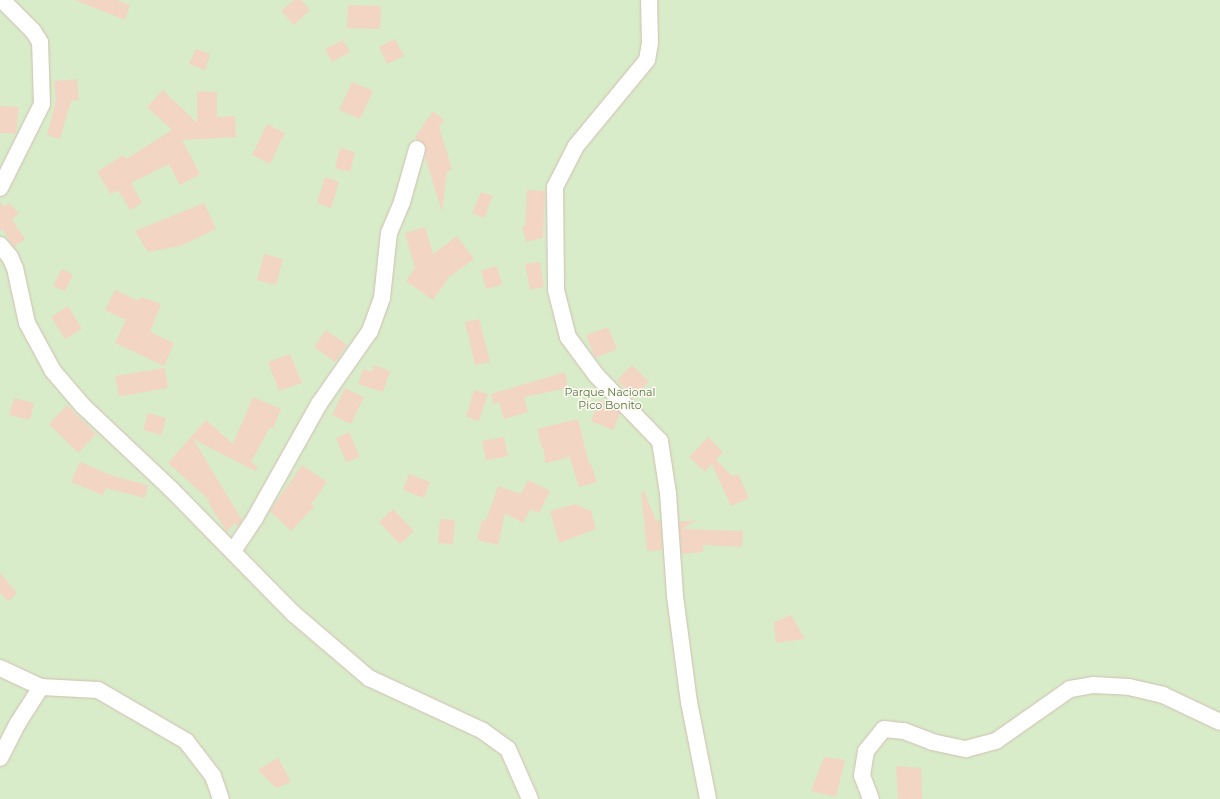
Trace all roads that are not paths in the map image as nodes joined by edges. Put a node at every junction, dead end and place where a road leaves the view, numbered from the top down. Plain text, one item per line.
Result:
1 (2, 0) edge
2 (649, 0) edge
3 (417, 149) dead end
4 (0, 188) edge
5 (0, 245) edge
6 (233, 552) junction
7 (0, 668) edge
8 (41, 687) junction
9 (1220, 722) edge
10 (0, 758) edge
11 (221, 799) edge
12 (530, 799) edge
13 (708, 799) edge
14 (871, 799) edge

1 - 4 street
2 - 13 street
3 - 6 street
5 - 6 street
6 - 12 street
7 - 8 street
8 - 10 street
8 - 11 street
9 - 14 street

